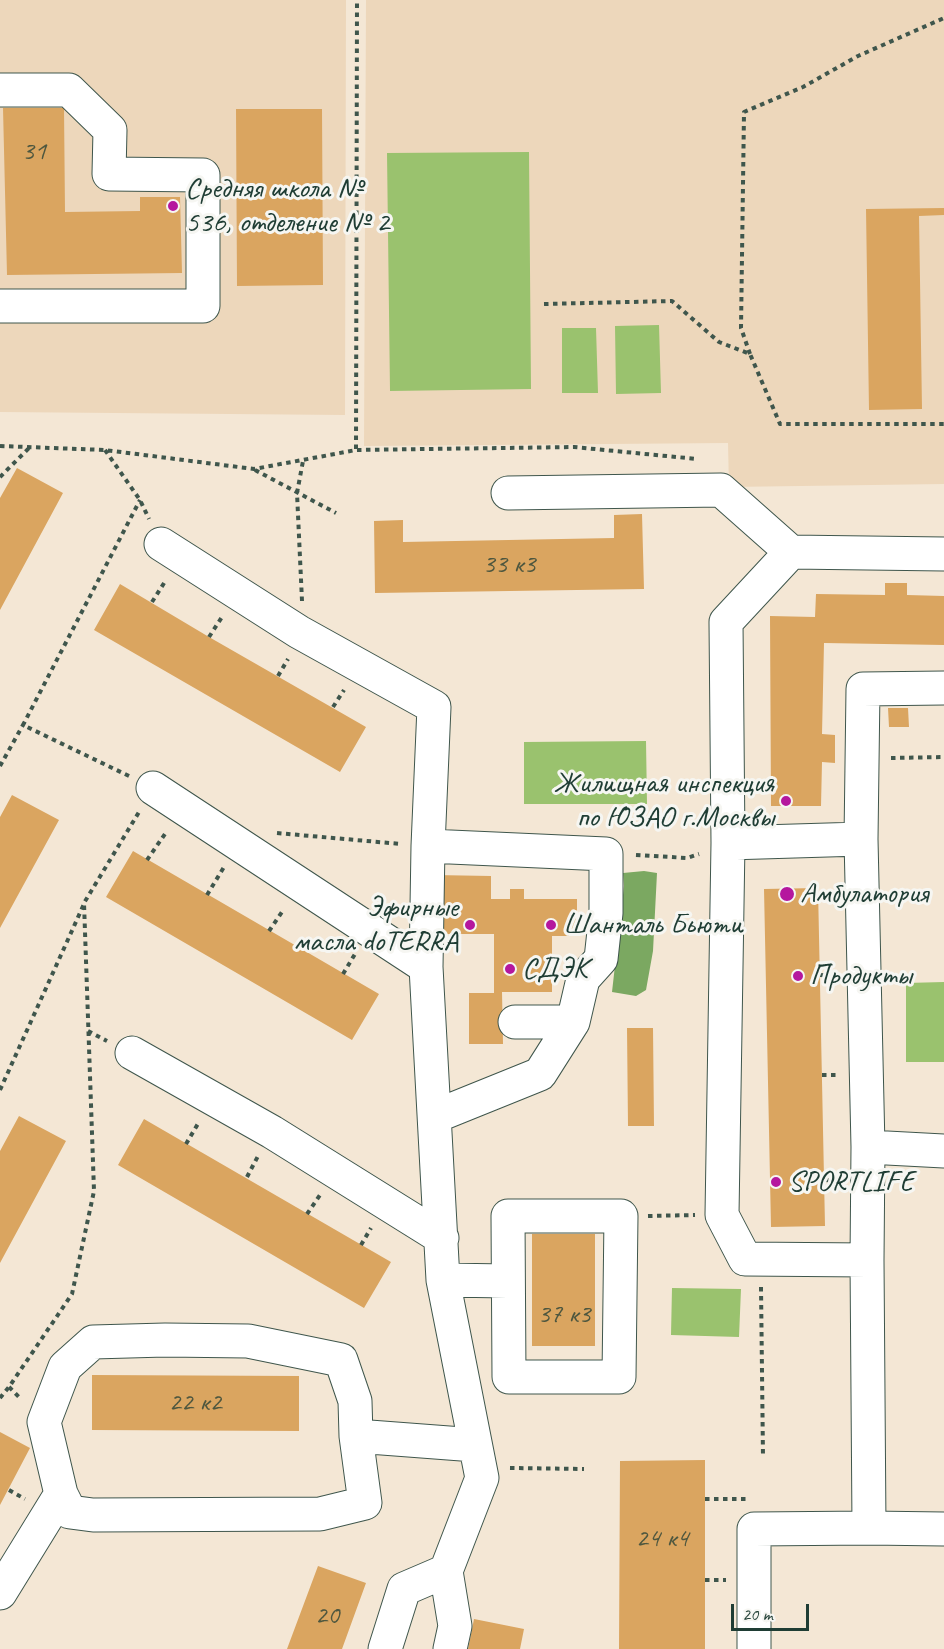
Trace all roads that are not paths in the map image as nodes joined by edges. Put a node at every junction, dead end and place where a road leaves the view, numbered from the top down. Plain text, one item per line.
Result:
1 (0, 90) edge
2 (0, 306) edge
3 (508, 493) dead end
4 (161, 544) road end
5 (791, 552) junction
6 (944, 554) edge
7 (944, 688) edge
8 (153, 788) road end
9 (861, 839) junction
10 (728, 843) junction
11 (428, 846) junction
12 (426, 967) junction
13 (515, 1022) dead end
14 (573, 1022) junction
15 (132, 1053) dead end
16 (436, 1116) junction
17 (868, 1147) junction
18 (944, 1152) edge
19 (442, 1238) junction
20 (867, 1260) junction
21 (443, 1280) junction
22 (508, 1281) junction
23 (356, 1436) junction
24 (475, 1445) junction
25 (61, 1494) junction
26 (869, 1528) junction
27 (944, 1529) edge
28 (446, 1571) junction
29 (0, 1593) edge
30 (385, 1649) edge
31 (450, 1649) edge
32 (754, 1649) edge

1 - 2 lane
3 - 5 lane
4 - 11 lane
5 - 6 lane
5 - 10 lane
7 - 9 lane
8 - 12 lane
9 - 10 lane
9 - 17 lane
10 - 20 lane
11 - 12 lane
11 - 14 lane
12 - 16 lane
13 - 14 lane
14 - 16 lane
15 - 19 lane
16 - 19 lane
17 - 18 lane
17 - 20 lane
19 - 21 lane
20 - 26 lane
21 - 22 lane
21 - 24 lane
22 - 22 lane
23 - 24 lane
23 - 25 lane
23 - 25 lane
24 - 28 lane
25 - 29 lane
26 - 27 lane
26 - 32 lane
28 - 30 lane
28 - 31 lane

